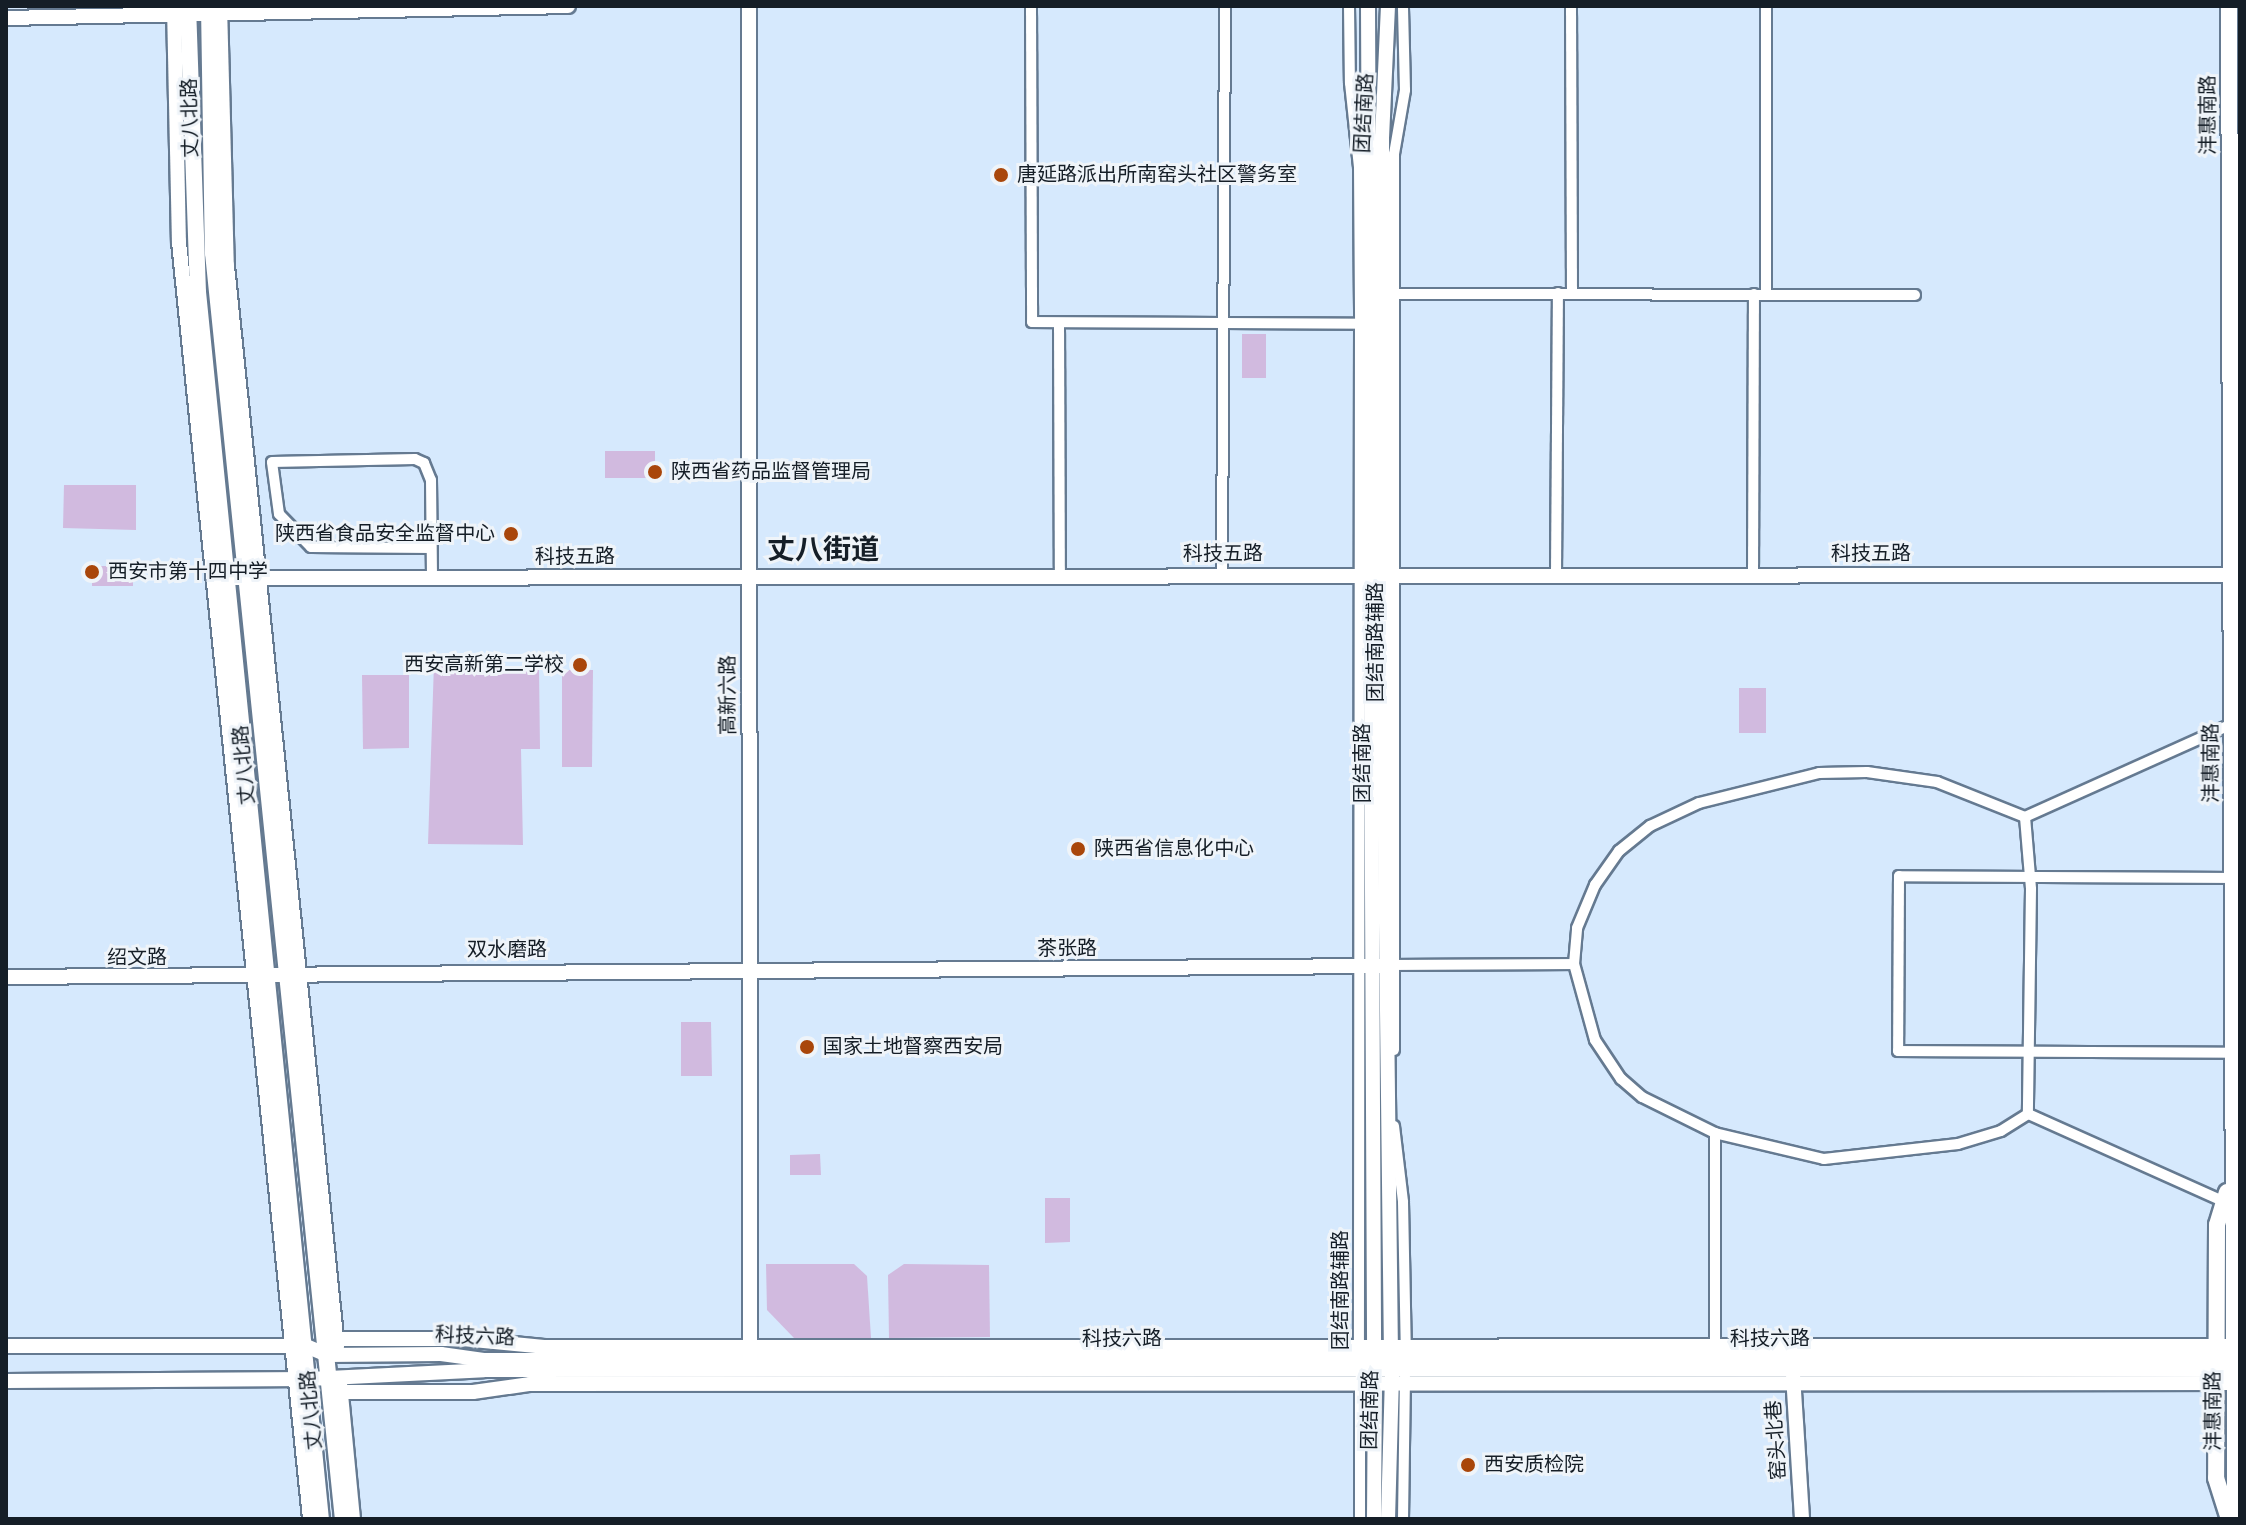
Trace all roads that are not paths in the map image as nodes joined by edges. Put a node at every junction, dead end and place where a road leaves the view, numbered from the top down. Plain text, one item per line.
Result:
1 (568, 6) edge
2 (749, 6) edge
3 (1031, 6) edge
4 (1225, 6) edge
5 (1349, 6) edge
6 (1368, 6) edge
7 (1388, 6) edge
8 (1403, 6) edge
9 (1571, 6) edge
10 (1766, 6) edge
11 (2229, 6) edge
12 (215, 11) edge
13 (181, 12) edge
14 (6, 18) edge
15 (1558, 293) junction
16 (1572, 293) junction
17 (1388, 294) junction
18 (1754, 294) junction
19 (1766, 294) junction
20 (1915, 295) dead end
21 (1059, 323) junction
22 (1223, 323) junction
23 (1366, 324) junction
24 (431, 548) junction
25 (1060, 573) junction
26 (1556, 573) junction
27 (1222, 574) junction
28 (1376, 574) junction
29 (1753, 574) junction
30 (2231, 575) junction
31 (749, 576) junction
32 (253, 577) junction
33 (221, 578) junction
34 (432, 578) junction
35 (2232, 724) junction
36 (2025, 817) junction
37 (2030, 877) junction
38 (2232, 878) junction
39 (1574, 964) junction
40 (1378, 967) junction
41 (749, 969) junction
42 (292, 971) junction
43 (6, 977) edge
44 (262, 977) junction
45 (2028, 1052) junction
46 (2232, 1053) junction
47 (2028, 1114) junction
48 (1715, 1133) junction
49 (2232, 1175) junction
50 (2232, 1199) edge
51 (336, 1339) junction
52 (6, 1346) edge
53 (300, 1346) junction
54 (332, 1355) junction
55 (1715, 1358) junction
56 (1367, 1364) junction
57 (1398, 1364) junction
58 (2230, 1364) edge
59 (750, 1365) junction
60 (1793, 1370) junction
61 (303, 1379) junction
62 (6, 1381) edge
63 (336, 1382) junction
64 (310, 1519) edge
65 (321, 1519) edge
66 (343, 1519) edge
67 (353, 1519) edge
68 (1360, 1519) edge
69 (1374, 1519) edge
70 (1388, 1519) edge
71 (1403, 1519) edge
72 (1802, 1519) edge
73 (2236, 1519) edge

1 - 12 main road
2 - 31 main road, 高新六路
3 - 21 street
4 - 22 street
5 - 23 street
6 - 23 main road, 团结南路
7 - 17 main road, 团结南路
8 - 17 street
9 - 16 street
10 - 19 street
11 - 30 main road, 沣惠南路
12 - 13 main road
12 - 32 main road, 丈八北路
13 - 14 main road
13 - 33 main road, 丈八北路
15 - 16 street
15 - 17 street
15 - 26 street
16 - 18 street
17 - 28 main road, 团结南路
18 - 19 street
18 - 29 street
19 - 20 street
21 - 22 street
21 - 25 street
22 - 23 street
22 - 27 street
23 - 28 main road, 团结南路
24 - 24 street
24 - 34 street
25 - 27 main road, 科技五路
25 - 31 main road, 科技五路
26 - 28 main road, 科技五路
26 - 29 main road, 科技五路
27 - 28 main road, 科技五路
28 - 40 main road, 团结南路
28 - 40 street, 团结南路辅路
29 - 30 main road, 科技五路
30 - 35 main road, 沣惠南路
31 - 34 main road, 科技五路
31 - 41 main road, 高新六路
32 - 33 main road, 科技五路
32 - 34 main road, 科技五路
32 - 42 main road, 丈八北路
33 - 44 main road, 丈八北路
35 - 36 street
35 - 38 main road, 沣惠南路
36 - 37 street
36 - 39 street
37 - 38 street
37 - 45 street
37 - 45 street
38 - 46 main road, 沣惠南路
39 - 40 street
39 - 48 street
40 - 41 main road, 茶张路
40 - 56 main road, 团结南路
40 - 57 main road, 团结南路
41 - 42 main road, 双水磨路
41 - 59 main road, 高新六路
42 - 44 main road, 双水磨路
42 - 51 main road
42 - 54 main road, 丈八北路
43 - 44 main road, 绍文路
44 - 53 main road, 丈八北路
45 - 46 street
45 - 47 street
46 - 49 main road, 沣惠南路
47 - 48 street
47 - 50 street
48 - 55 street
49 - 50 main road
49 - 58 main road, 沣惠南路
50 - 58 main road
51 - 54 main road
51 - 59 main road
52 - 53 main road, 科技六路
53 - 54 main road, 科技六路
53 - 61 main road, 丈八北路
54 - 59 main road, 科技六路
54 - 63 main road, 丈八北路
55 - 57 main road, 科技六路
55 - 57 main road
55 - 58 main road
55 - 60 main road, 科技六路
56 - 57 main road, 科技六路
56 - 57 main road
56 - 59 main road, 科技六路
56 - 59 main road
56 - 68 street
56 - 69 main road, 团结南路
57 - 60 main road
57 - 70 main road, 团结南路
57 - 71 street
58 - 60 main road, 科技六路
58 - 60 main road
58 - 73 main road, 沣惠南路
59 - 63 main road, 科技六路
60 - 72 main road, 窑头北巷
61 - 62 main road, 科技六路
61 - 63 main road, 科技六路
61 - 64 main road
61 - 65 main road, 丈八北路
63 - 66 main road, 丈八北路
63 - 67 main road

